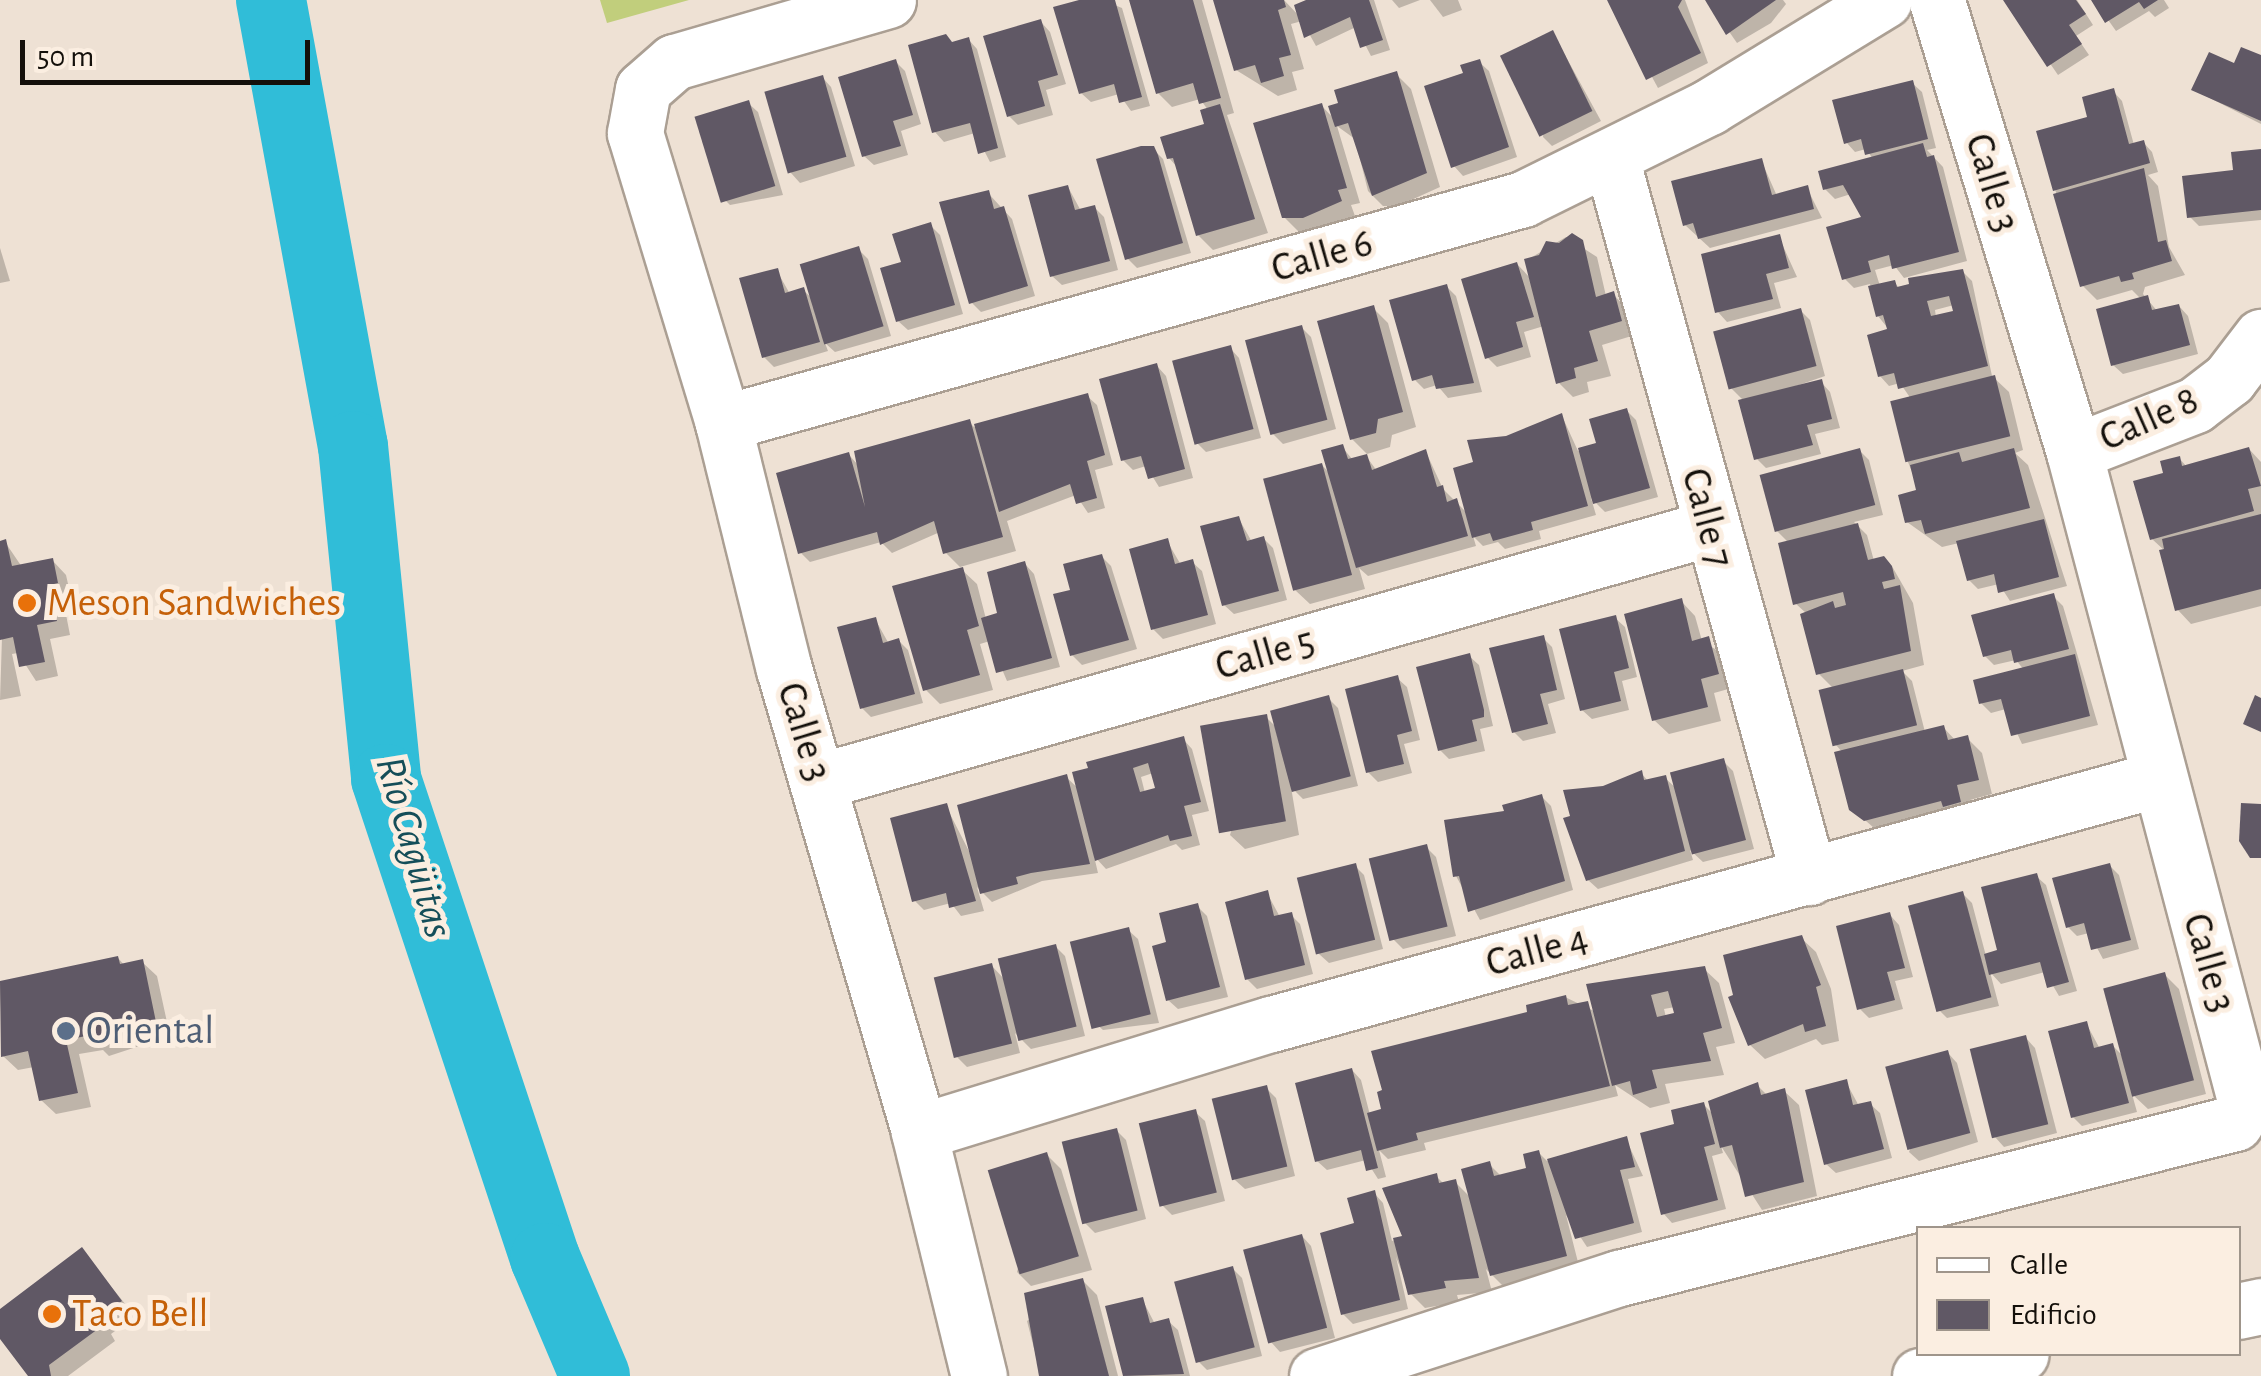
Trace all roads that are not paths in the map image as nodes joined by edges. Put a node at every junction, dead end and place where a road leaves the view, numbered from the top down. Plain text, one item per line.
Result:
1 (888, 0) edge
2 (1884, 0) edge
3 (1937, 0) edge
4 (1610, 158) junction
5 (2261, 337) edge
6 (723, 423) junction
7 (2074, 452) junction
8 (1710, 528) junction
9 (2158, 779) junction
10 (820, 781) junction
11 (1809, 877) junction
12 (918, 1132) junction
13 (2011, 1356) edge
14 (979, 1376) edge
15 (1317, 1376) edge
16 (1920, 1376) edge

1 - 6 main road, Calle 3
2 - 4 main road, Calle 6
3 - 7 main road, Calle 3
4 - 6 main road, Calle 6
4 - 8 main road, Calle 7
5 - 7 main road, Calle 8
6 - 10 main road, Calle 3
7 - 9 main road, Calle 3
8 - 10 main road, Calle 5
8 - 11 main road, Calle 7
9 - 11 main road, Calle 4
9 - 15 main road, Calle 3
10 - 12 main road, Calle 3
11 - 12 main road, Calle 4
12 - 14 main road, Calle 3
13 - 16 main road

